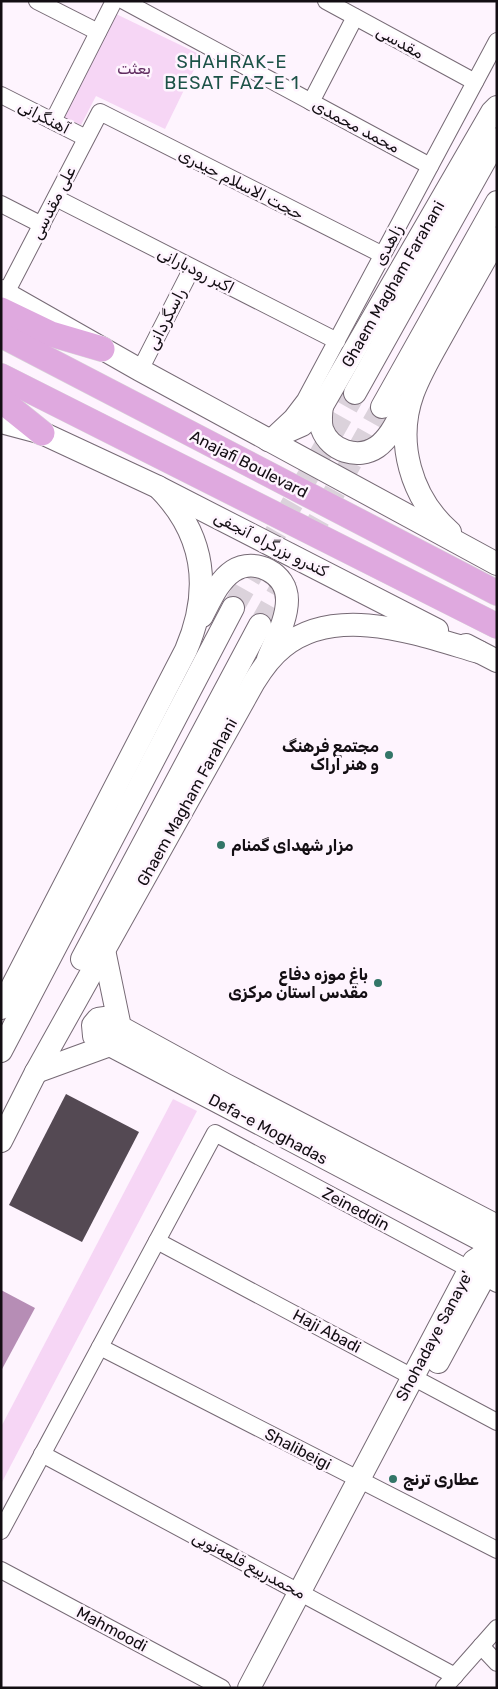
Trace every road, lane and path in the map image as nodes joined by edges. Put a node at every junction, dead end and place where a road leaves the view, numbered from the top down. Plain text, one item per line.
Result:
1 (37, 1) edge
2 (114, 1) edge
3 (124, 1) edge
4 (326, 1) edge
5 (355, 17) junction
6 (98, 32) junction
7 (497, 41) edge
8 (475, 82) junction
9 (1, 95) edge
10 (311, 102) junction
11 (497, 107) edge
12 (100, 112) joint
13 (52, 121) junction
14 (86, 138) junction
15 (497, 139) edge
16 (430, 166) junction
17 (56, 198) junction
18 (497, 202) edge
19 (1, 204) edge
20 (42, 225) junction
21 (497, 238) edge
22 (383, 255) junction
23 (192, 268) junction
24 (3, 298) edge
25 (1, 335) edge
26 (337, 341) junction
27 (102, 349) joint
28 (140, 370) junction
29 (1, 376) edge
30 (355, 393) tunnel mouth
31 (412, 394) junction
32 (1, 400) edge
33 (322, 406) junction
34 (382, 407) tunnel mouth
35 (1, 422) edge
36 (42, 433) junction
37 (268, 440) junction
38 (158, 486) junction
39 (469, 549) junction
40 (497, 564) edge
41 (497, 593) edge
42 (233, 608) tunnel mouth
43 (260, 625) tunnel mouth
44 (497, 626) edge
45 (195, 629) junction
46 (488, 656) edge
47 (267, 662) junction
48 (104, 950) junction
49 (1, 1008) edge
50 (115, 1036) junction
51 (1, 1051) edge
52 (36, 1072) junction
53 (1, 1110) edge
54 (1, 1141) edge
55 (157, 1241) junction
56 (496, 1241) edge
57 (483, 1277) edge
58 (100, 1347) junction
59 (419, 1380) junction
60 (497, 1422) edge
61 (42, 1454) junction
62 (365, 1483) junction
63 (1, 1531) edge
64 (497, 1550) edge
65 (1, 1570) edge
66 (306, 1596) junction
67 (497, 1628) edge
68 (481, 1646) junction
69 (497, 1663) edge
70 (449, 1682) edge
71 (222, 1688) edge
72 (249, 1688) edge
73 (266, 1688) edge

1 - 6 street
2 - 6 street
3 - 10 street, محمد محمدی
4 - 5 street, مقدسی
5 - 8 street, مقدسی
5 - 10 street
6 - 13 street
7 - 8 street, زاهدی
8 - 16 street, زاهدی
9 - 13 street, آهنگرانی
10 - 16 street, محمد محمدی
11 - 33 street, Ghaem Magham Farahani
12 - 14 street, علی مقدسی
12 - 22 street, حجت الاسلام حیدری
13 - 14 street, آهنگرانی
14 - 17 street, علی مقدسی
15 - 30 street, Ghaem Magham Farahani
16 - 22 street, زاهدی
17 - 20 street, علی مقدسی
17 - 23 street, اکبر رودبارانی
18 - 34 street
19 - 20 street
20 - 24 street, علی مقدسی
21 - 31 street
22 - 26 street, زاهدی
23 - 26 street, اکبر رودبارانی
23 - 28 street, راسگردانی
24 - 27 main road
25 - 41 main road, Anajafi Boulevard
26 - 37 street, زاهدی
27 - 28 street
28 - 37 street
29 - 44 main road, Anajafi Boulevard
31 - 33 street
31 - 39 street
32 - 36 main road
33 - 37 street, Ghaem Magham Farahani
35 - 36 street, کندرو بزرگراه آنجفی
36 - 38 street, کندرو بزرگراه آنجفی
37 - 39 street
38 - 45 street
38 - 46 street, کندرو بزرگراه آنجفی
39 - 40 street
42 - 51 street
43 - 53 street, Ghaem Magham Farahani
45 - 47 street
45 - 49 street
46 - 47 street, Ghaem Magham Farahani
47 - 48 street, Ghaem Magham Farahani
48 - 50 street
48 - 52 street, Ghaem Magham Farahani
50 - 52 street
50 - 56 street, Defa-e Moghadas
52 - 54 street, Ghaem Magham Farahani
55 - 57 street, Zeineddin
55 - 58 street
55 - 59 street, Haji Abadi
56 - 57 street, Shohadaye Sanaye'
57 - 59 street, Shohadaye Sanaye'
58 - 61 street
58 - 62 street, Shalibeigi
59 - 60 street, Haji Abadi
59 - 62 street, Shohadaye Sanaye'
61 - 63 street
61 - 66 street, محمدربیع قلعه‌نویی
62 - 64 street, Shalibeigi
62 - 66 street, Shohadaye Sanaye'
65 - 71 street, Mahmoodi
66 - 70 street, محمدربیع قلعه‌نویی
66 - 72 street, Shohadaye Sanaye'
66 - 73 street, Shohadaye Sanaye'
67 - 68 street
68 - 69 street
68 - 70 street

